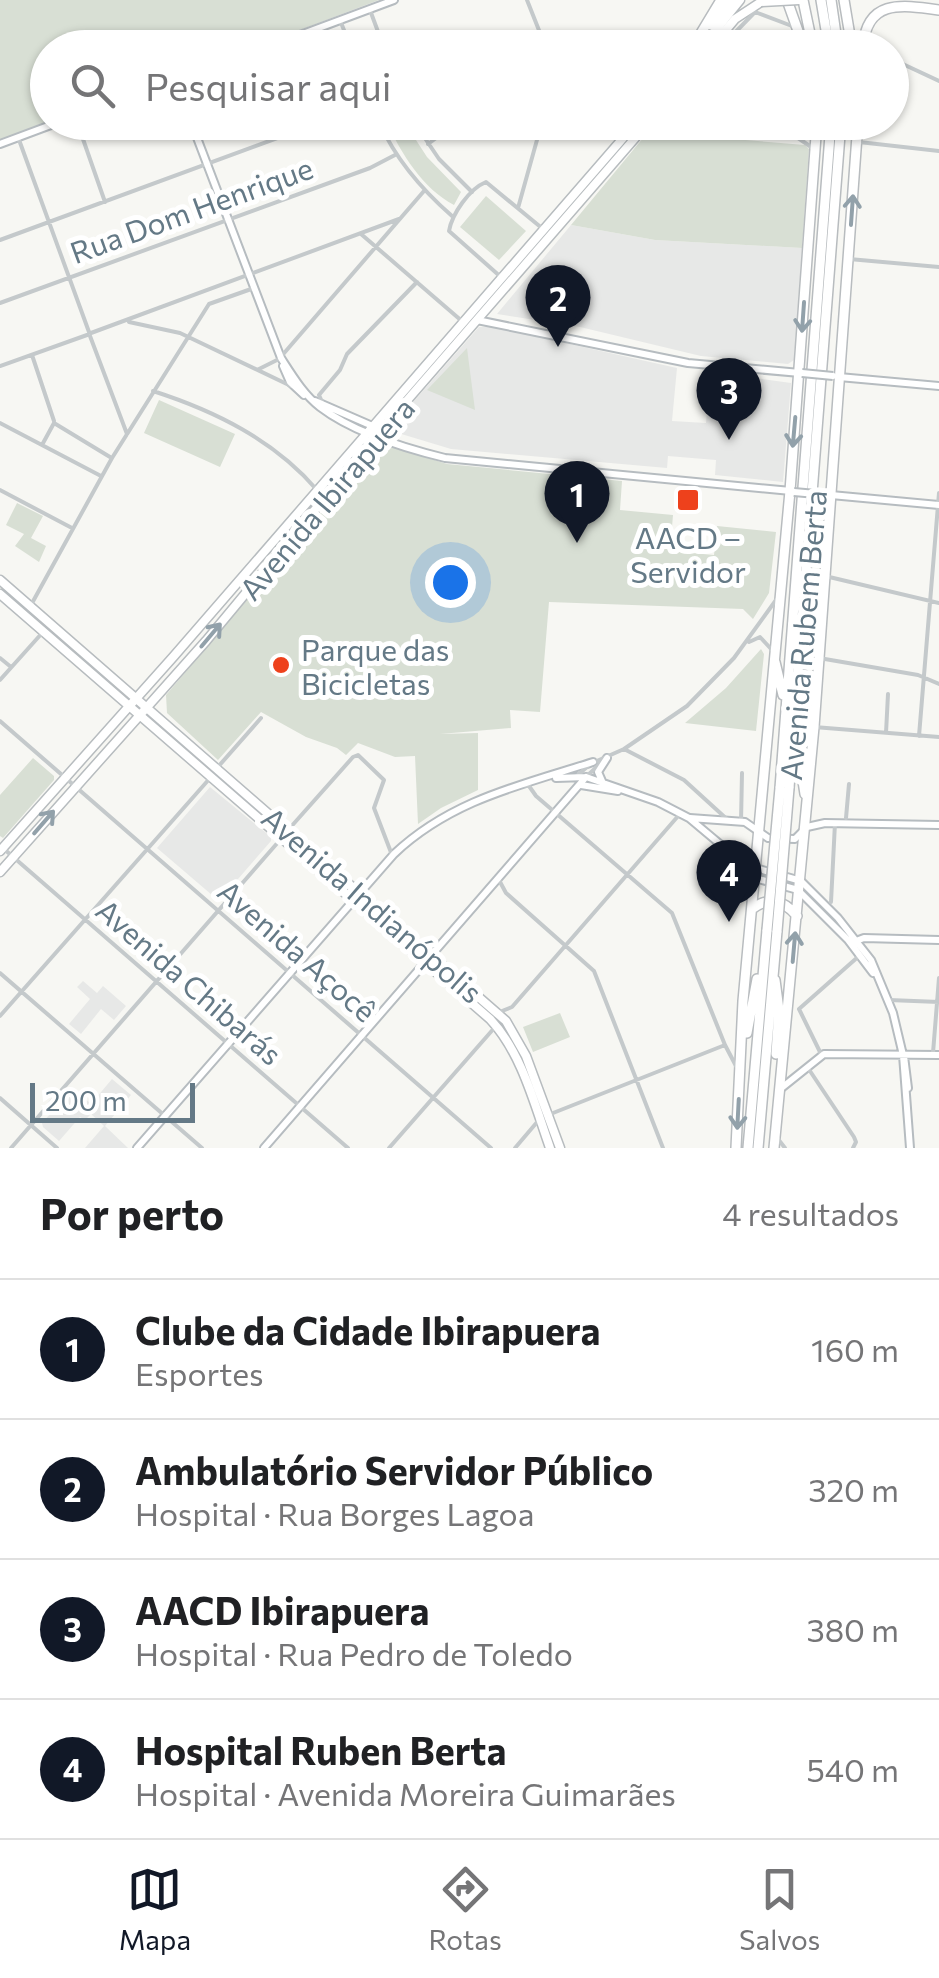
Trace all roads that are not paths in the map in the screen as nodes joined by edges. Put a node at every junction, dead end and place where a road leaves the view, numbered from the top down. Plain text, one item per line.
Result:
1 (394, 0) edge
2 (527, 0) edge
3 (740, 0) edge
4 (787, 0) edge
5 (801, 0) edge
6 (821, 0) edge
7 (838, 0) edge
8 (762, 1) edge
9 (716, 3) edge
10 (369, 9) junction
11 (732, 10) edge
12 (939, 10) edge
13 (340, 20) junction
14 (313, 30) edge
15 (344, 30) edge
16 (377, 30) edge
17 (539, 30) edge
18 (705, 30) edge
19 (712, 30) edge
20 (738, 30) edge
21 (797, 30) edge
22 (798, 30) edge
23 (811, 30) edge
24 (826, 30) edge
25 (837, 30) edge
26 (847, 30) edge
27 (867, 30) edge
28 (909, 67) edge
29 (939, 82) edge
30 (30, 133) edge
31 (18, 137) junction
32 (83, 140) edge
33 (198, 140) edge
34 (273, 140) edge
35 (388, 140) edge
36 (425, 140) edge
37 (433, 140) edge
38 (537, 140) edge
39 (621, 140) edge
40 (633, 140) edge
41 (801, 140) edge
42 (819, 140) edge
43 (827, 140) edge
44 (840, 140) edge
45 (856, 142) joint
46 (0, 144) edge
47 (428, 144) junction
48 (816, 150) junction
49 (939, 151) edge
50 (395, 155) junction
51 (208, 164) junction
52 (424, 190) junction
53 (472, 192) junction
54 (105, 202) junction
55 (518, 208) junction
56 (454, 216) junction
57 (228, 219) junction
58 (398, 220) junction
59 (49, 222) junction
60 (543, 229) junction
61 (361, 234) junction
62 (0, 240) edge
63 (376, 246) junction
64 (849, 259) junction
65 (939, 267) edge
66 (249, 274) junction
67 (69, 278) junction
68 (502, 278) junction
69 (417, 282) junction
70 (254, 288) junction
71 (204, 292) junction
72 (0, 302) edge
73 (209, 304) junction
74 (478, 304) junction
75 (477, 320) junction
76 (124, 322) junction
77 (463, 322) junction
78 (89, 334) junction
79 (188, 336) junction
80 (32, 355) junction
81 (281, 358) junction
82 (0, 366) edge
83 (259, 369) junction
84 (800, 373) junction
85 (836, 377) junction
86 (939, 386) edge
87 (298, 388) junction
88 (154, 391) junction
89 (319, 399) junction
90 (0, 423) edge
91 (54, 423) junction
92 (377, 430) junction
93 (127, 434) junction
94 (387, 440) joint
95 (42, 445) junction
96 (112, 458) junction
97 (102, 476) junction
98 (0, 490) edge
99 (317, 490) junction
100 (792, 491) junction
101 (939, 493) edge
102 (830, 495) junction
103 (938, 505) edge
104 (72, 528) junction
105 (825, 576) junction
106 (0, 580) edge
107 (0, 594) edge
108 (779, 596) junction
109 (806, 599) junction
110 (928, 601) junction
111 (939, 603) edge
112 (30, 606) junction
113 (760, 625) junction
114 (43, 632) junction
115 (760, 637) junction
116 (66, 638) junction
117 (742, 648) junction
118 (774, 654) junction
119 (0, 658) edge
120 (819, 658) junction
121 (11, 667) junction
122 (924, 678) junction
123 (0, 680) edge
124 (939, 684) edge
125 (160, 690) junction
126 (888, 694) dead end
127 (135, 698) junction
128 (128, 706) junction
129 (146, 707) junction
130 (786, 708) junction
131 (139, 715) junction
132 (261, 718) dead end
133 (160, 720) junction
134 (0, 721) edge
135 (814, 728) junction
136 (886, 733) junction
137 (919, 736) junction
138 (939, 737) edge
139 (624, 749) junction
140 (615, 753) junction
141 (607, 758) junction
142 (594, 762) junction
143 (217, 768) junction
144 (742, 773) dead end
145 (64, 776) junction
146 (581, 776) junction
147 (210, 777) junction
148 (535, 782) junction
149 (602, 782) junction
150 (849, 784) dead end
151 (580, 785) junction
152 (75, 786) junction
153 (785, 788) junction
154 (628, 792) junction
155 (806, 796) junction
156 (556, 813) junction
157 (680, 814) junction
158 (689, 818) junction
159 (846, 818) dead end
160 (716, 820) junction
161 (730, 821) junction
162 (741, 822) junction
163 (835, 823) junction
164 (939, 826) edge
165 (804, 828) junction
166 (288, 830) junction
167 (758, 834) junction
168 (708, 836) junction
169 (281, 839) junction
170 (1, 848) edge
171 (148, 849) junction
172 (392, 856) junction
173 (13, 858) junction
174 (0, 872) edge
175 (756, 873) junction
176 (628, 874) junction
177 (499, 880) junction
178 (798, 885) junction
179 (360, 893) junction
180 (353, 901) junction
181 (832, 902) dead end
182 (752, 909) junction
183 (218, 910) junction
184 (797, 916) junction
185 (84, 920) junction
186 (772, 930) junction
187 (939, 940) edge
188 (855, 942) junction
189 (566, 946) junction
190 (432, 955) junction
191 (764, 955) junction
192 (861, 955) junction
193 (424, 963) junction
194 (0, 973) edge
195 (290, 973) junction
196 (772, 973) junction
197 (939, 978) edge
198 (156, 982) junction
199 (22, 991) junction
200 (884, 991) junction
201 (889, 1000) junction
202 (938, 1002) edge
203 (794, 1008) junction
204 (498, 1013) junction
205 (0, 1016) edge
206 (496, 1026) junction
207 (362, 1036) junction
208 (228, 1044) junction
209 (724, 1044) junction
210 (93, 1054) junction
211 (822, 1054) junction
212 (903, 1055) junction
213 (936, 1055) edge
214 (807, 1066) junction
215 (740, 1074) junction
216 (780, 1076) junction
217 (637, 1080) junction
218 (779, 1090) junction
219 (434, 1097) junction
220 (0, 1098) edge
221 (300, 1106) junction
222 (165, 1116) junction
223 (544, 1117) junction
224 (31, 1125) junction
225 (775, 1136) junction
226 (11, 1148) edge
227 (58, 1148) edge
228 (138, 1148) edge
229 (202, 1148) edge
230 (264, 1148) edge
231 (348, 1148) edge
232 (389, 1148) edge
233 (491, 1148) edge
234 (515, 1148) edge
235 (550, 1148) edge
236 (560, 1148) edge
237 (663, 1148) edge
238 (736, 1148) edge
239 (748, 1148) edge
240 (758, 1148) edge
241 (774, 1148) edge
242 (786, 1148) edge
243 (853, 1148) edge
244 (912, 1148) edge

1 - 10 street
2 - 17 street
3 - 11 main road
4 - 22 highway
5 - 8 main road, bridge
5 - 23 highway
6 - 24 highway
7 - 25 highway
7 - 26 highway
8 - 11 main road
9 - 18 highway
10 - 13 street
10 - 16 street
11 - 19 highway
12 - 27 highway
13 - 14 street
13 - 15 street
20 - 21 street
28 - 29 street
30 - 31 street
31 - 46 street
31 - 59 street
32 - 54 street
33 - 51 street
34 - 51 street
35 - 50 street
36 - 47 street
37 - 47 street
38 - 55 street
39 - 60 main road, Avenida Ibirapuera
40 - 75 main road, Avenida Ibirapuera
41 - 48 street
42 - 48 highway
43 - 130 highway, Avenida Rubem Berta
44 - 109 highway, Avenida Rubem Berta
45 - 49 street
64 -> 45 highway, Avenida Rubem Berta
47 - 53 street
48 -> 84 highway
50 - 52 street
50 - 57 street, Rua Dom Henrique
51 - 54 street
51 - 57 street
52 - 56 street
52 - 58 street
53 - 55 street
53 - 56 street
54 - 59 street
55 - 60 street
56 - 68 street
57 - 66 street
57 - 67 street, Rua Dom Henrique
58 - 61 street
58 - 63 street
59 - 62 street
59 - 67 street
60 - 68 main road, Avenida Ibirapuera
61 - 63 street
61 - 66 street
63 - 69 street
63 - 81 street
64 - 65 street
64 - 85 highway, Avenida Rubem Berta
66 - 70 street
66 - 71 street
67 - 72 street, Rua Dom Henrique
67 - 78 street
68 - 74 main road, Avenida Ibirapuera
69 - 77 street
69 - 89 street
70 - 73 street
70 - 81 street
71 - 73 street
71 - 76 street
73 - 79 street
74 - 75 main road
74 - 77 main road, Avenida Ibirapuera
75 - 84 street
75 - 92 main road, Avenida Ibirapuera
76 - 78 street
76 - 79 street
77 - 92 main road, Avenida Ibirapuera
78 - 80 street
78 - 93 street
79 - 83 street
79 - 88 street
80 - 82 street
80 - 91 street
81 - 83 street
81 - 87 street
83 - 87 street
84 - 85 street, bridge
84 -> 100 highway
85 - 86 street
85 - 102 highway, Avenida Rubem Berta
87 - 89 street
88 - 93 street
88 - 99 street
89 - 92 street
90 - 95 street
91 - 95 street
91 - 96 street
92 - 94 main road
92 - 99 main road, Avenida Ibirapuera
125 -> 92 main road, Avenida Ibirapuera
93 - 96 street
94 - 100 street
95 - 97 street
96 - 97 street
97 - 104 street
98 - 104 street
99 - 127 main road, Avenida Ibirapuera
100 - 102 street, bridge
100 - 108 highway
101 - 103 street
102 - 103 street
102 - 105 highway, Avenida Rubem Berta
103 - 110 street
104 - 112 street
105 - 110 street
105 - 120 highway, Avenida Rubem Berta
106 - 112 main road, Avenida Indianópolis
107 - 114 main road, Avenida Indianópolis
108 - 113 street
108 - 118 highway
109 - 153 highway, Avenida Rubem Berta
109 - 155 highway
110 - 111 street
110 - 122 street
112 - 116 main road, Avenida Indianópolis
113 - 115 street
113 - 117 street
114 - 116 main road
114 - 121 street
114 - 128 main road, Avenida Indianópolis
115 - 117 street
115 - 118 street
116 - 127 main road, Avenida Indianópolis
117 - 139 street
118 - 130 highway
118 - 167 highway
119 - 121 street
120 - 122 street
120 - 135 highway, Avenida Rubem Berta
121 - 123 street
122 - 124 street
122 - 137 street
125 - 129 main road, Avenida Ibirapuera
125 - 133 main road
126 - 136 street
127 - 128 main road, Avenida Ibirapuera
127 - 129 main road, Avenida Indianópolis
128 - 131 main road, Avenida Indianópolis
128 - 145 main road, Avenida Ibirapuera
129 - 131 main road, Avenida Ibirapuera
129 - 133 main road, Avenida Indianópolis
130 - 153 highway, Avenida Rubem Berta
131 - 147 main road, Avenida Indianópolis
131 - 152 main road, Avenida Ibirapuera
132 - 143 street
133 - 143 main road, Avenida Indianópolis
134 - 145 street, Avenida Açocê
135 - 136 street
135 - 155 highway, Avenida Rubem Berta
136 - 137 street
137 - 138 street
139 - 140 street
139 - 161 street
140 - 141 street
140 - 142 street
141 - 146 street
141 - 149 street
142 - 146 street
142 - 148 street
143 - 166 main road, Avenida Indianópolis
144 - 162 street
145 - 152 street, Avenida Açocê
145 - 170 main road, Avenida Ibirapuera
146 - 148 street
146 - 149 street
146 - 151 street
147 - 169 main road, Avenida Indianópolis
147 - 171 street
148 - 156 street
148 - 172 street
149 - 154 street
150 - 159 street
151 - 154 street
151 - 156 street
152 - 171 street, Avenida Açocê
173 -> 152 main road, Avenida Ibirapuera
153 - 186 highway, Avenida Rubem Berta, bridge
154 - 157 street
155 - 165 highway, Avenida Rubem Berta
156 - 176 street
156 - 177 street
157 - 158 street
157 - 176 street
158 - 160 street
158 - 168 street
160 - 161 street
160 - 168 street
161 - 162 street
162 - 167 street
163 - 164 street
163 - 165 street
163 - 181 street
165 - 167 street
165 - 178 highway, Avenida Rubem Berta
166 - 169 street
166 - 172 street
166 - 179 main road, Avenida Indianópolis
167 - 175 highway
168 - 175 street
169 - 180 main road, Avenida Indianópolis
169 - 183 street
170 - 173 street, Avenida Chibarás
171 - 183 street, Avenida Açocê
171 - 185 street
172 - 179 street
173 - 174 main road, Avenida Ibirapuera
173 - 185 street, Avenida Chibarás
175 - 178 street
175 - 182 highway
176 - 189 street
176 - 209 street
177 - 189 street
177 - 190 street
178 - 184 highway, Avenida Rubem Berta
178 - 188 street
179 - 180 street
179 - 190 main road, Avenida Indianópolis
180 - 193 main road, Avenida Indianópolis
180 - 195 street
182 - 184 highway
182 - 215 highway
183 - 195 street, Avenida Açocê
183 - 198 street
203 -> 184 highway, Avenida Rubem Berta
185 - 198 street, Avenida Chibarás
185 - 199 street
186 - 191 highway, Avenida Rubem Berta
186 - 196 highway, Avenida Rubem Berta
187 - 188 street
188 - 192 street
188 - 200 street
189 - 204 street
189 - 217 street
190 - 193 street
190 - 204 main road, Avenida Indianópolis
191 - 215 highway
191 - 239 highway, Avenida Rubem Berta
192 - 200 street
192 - 203 street
193 - 206 main road, Avenida Indianópolis
193 - 207 street
194 - 199 street
195 - 207 street, Avenida Açocê
195 - 208 street
196 - 216 highway
196 - 240 highway, Avenida Rubem Berta
197 - 202 street
198 - 208 street, Avenida Chibarás
198 - 210 street
199 - 205 street
199 - 210 street
200 - 201 street
201 - 202 street
201 - 212 street
202 - 213 street
203 - 211 street
203 - 216 highway, Avenida Rubem Berta
204 - 223 main road, Avenida Indianópolis
206 - 219 street
206 - 223 main road, Avenida Indianópolis
207 - 219 street, Avenida Açocê
207 - 221 street
208 - 221 street, Avenida Chibarás
208 - 222 street
209 - 215 street
209 - 217 street
210 - 222 street
210 - 224 street
211 - 212 street
211 - 214 street
212 - 213 street
212 - 244 street
214 - 218 street
214 - 243 street
215 -> 238 highway
216 - 218 highway, Avenida Rubem Berta
217 - 223 street
217 - 237 street
218 - 225 highway, Avenida Rubem Berta
219 - 232 street
219 - 233 street, Avenida Açocê
220 - 224 street
221 - 230 street
221 - 231 street, Avenida Chibarás
222 - 228 street
222 - 229 street
223 - 234 street
223 - 235 main road, Avenida Indianópolis
223 - 236 main road, Avenida Indianópolis
224 - 226 street
224 - 227 street
225 - 241 highway, Avenida Rubem Berta
225 - 242 street

